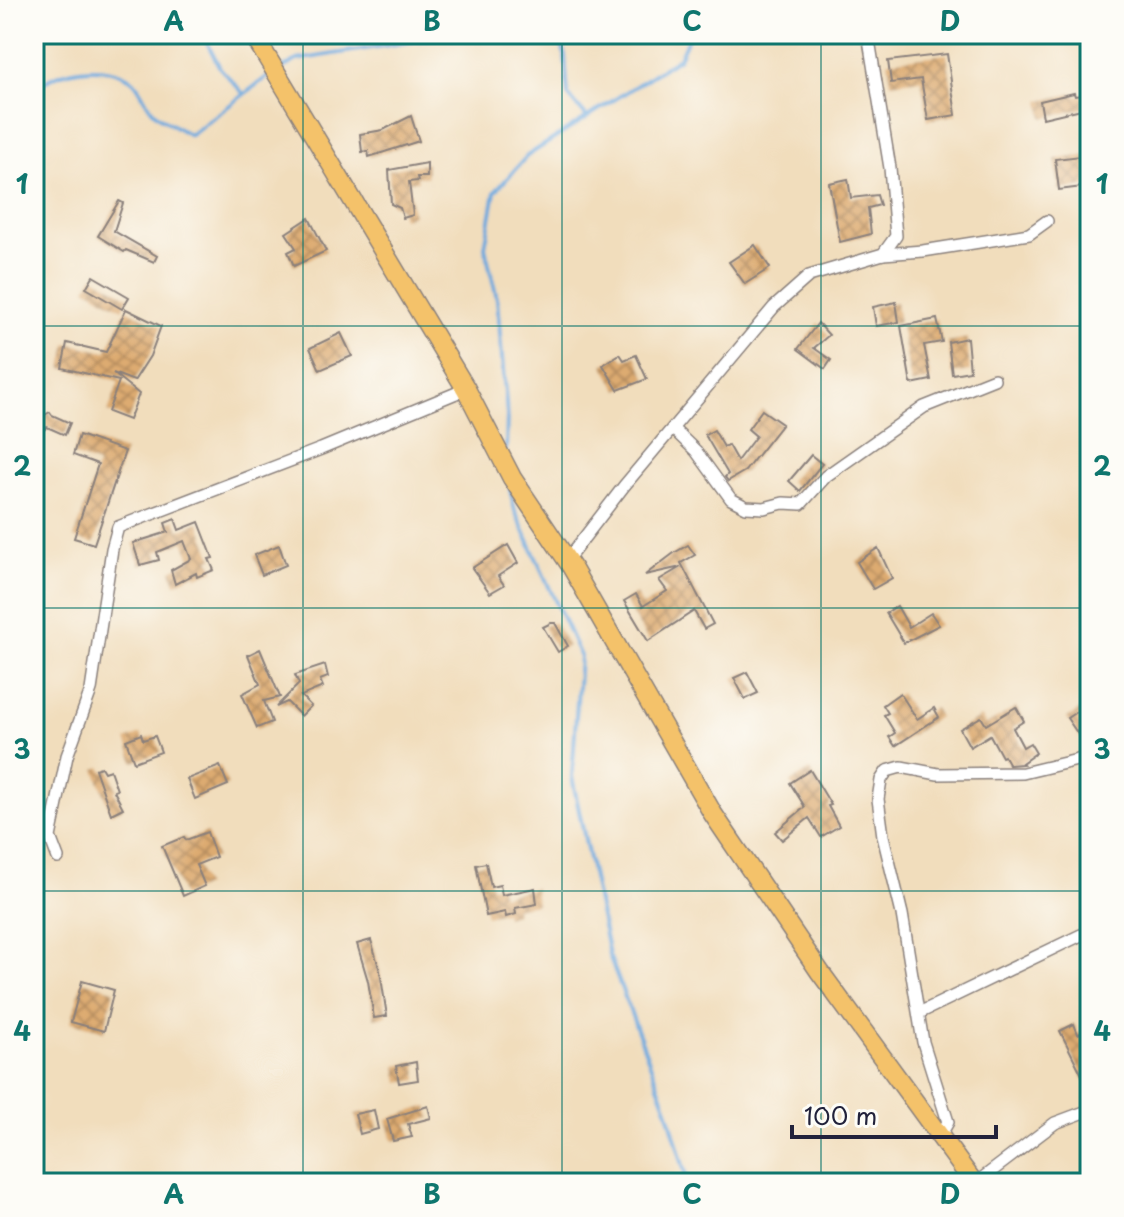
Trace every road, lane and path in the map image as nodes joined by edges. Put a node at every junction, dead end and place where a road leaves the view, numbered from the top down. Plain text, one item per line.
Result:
1 (253, 34) edge
2 (868, 34) edge
3 (1047, 221) dead end
4 (883, 254) junction
5 (994, 379) dead end
6 (466, 389) junction
7 (673, 429) junction
8 (567, 560) junction
9 (1090, 757) edge
10 (58, 858) dead end
11 (1090, 936) edge
12 (919, 1013) junction
13 (1090, 1110) edge
14 (940, 1136) junction
15 (975, 1183) edge

1 - 6 main road
2 - 4 street
3 - 4 street
4 - 7 street
5 - 7 street
6 - 8 main road
6 - 10 street
7 - 8 street
8 - 14 main road
9 - 12 street
11 - 12 street
12 - 14 street
13 - 15 street
14 - 15 main road

